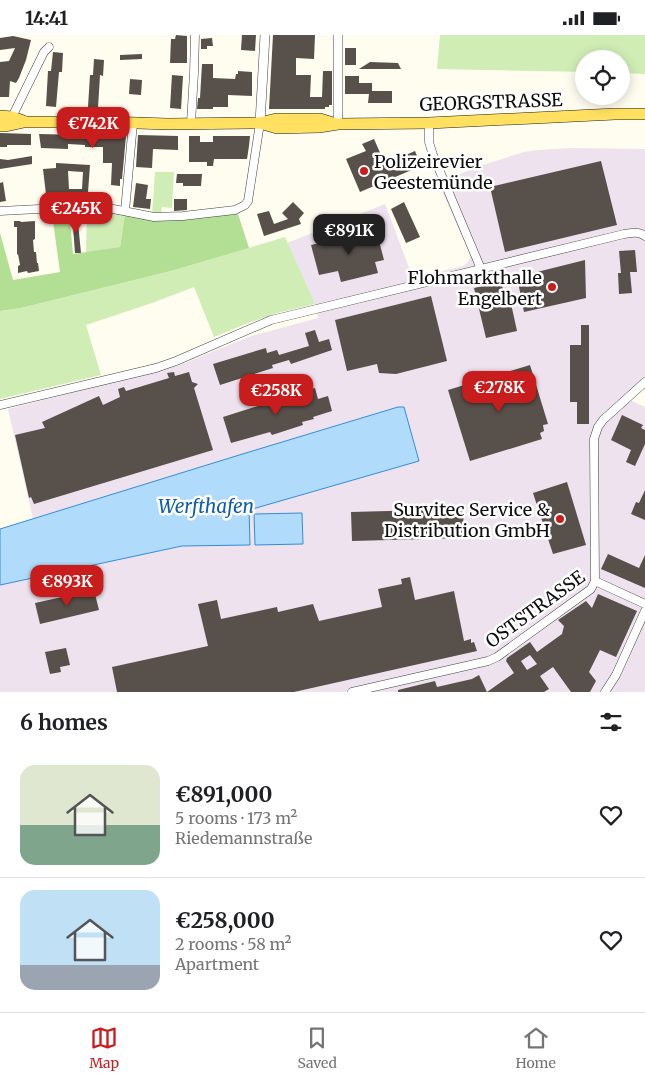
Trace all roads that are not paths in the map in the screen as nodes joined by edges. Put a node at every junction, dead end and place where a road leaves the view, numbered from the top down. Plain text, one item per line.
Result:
1 (194, 35) edge
2 (265, 35) edge
3 (338, 35) edge
4 (49, 47) dead end
5 (645, 114) edge
6 (0, 116) edge
7 (12, 117) junction
8 (24, 122) junction
9 (133, 123) junction
10 (191, 123) junction
11 (260, 123) junction
12 (338, 123) junction
13 (429, 123) junction
14 (0, 126) edge
15 (0, 211) edge
16 (125, 211) junction
17 (645, 236) edge
18 (481, 269) junction
19 (645, 382) edge
20 (0, 405) edge
21 (595, 581) junction
22 (645, 604) edge
23 (645, 611) edge
24 (352, 692) edge
25 (605, 692) edge

1 - 10 street
2 - 11 street
3 - 12 street
4 - 7 street
5 - 13 main road, GEORGSTRASSE
6 - 7 main road, GEORGSTRASSE
7 - 8 main road, GEORGSTRASSE
8 - 9 main road, GEORGSTRASSE
8 - 14 main road, GEORGSTRASSE
9 - 10 main road, GEORGSTRASSE
9 - 16 street
10 - 11 main road, GEORGSTRASSE
11 - 12 main road, GEORGSTRASSE
11 - 16 street
12 - 13 main road, GEORGSTRASSE
13 - 18 street
15 - 16 street
17 - 18 street
18 - 20 street
19 - 21 street
21 - 22 street, OSTSTRASSE
21 - 24 street, OSTSTRASSE
23 - 25 street

